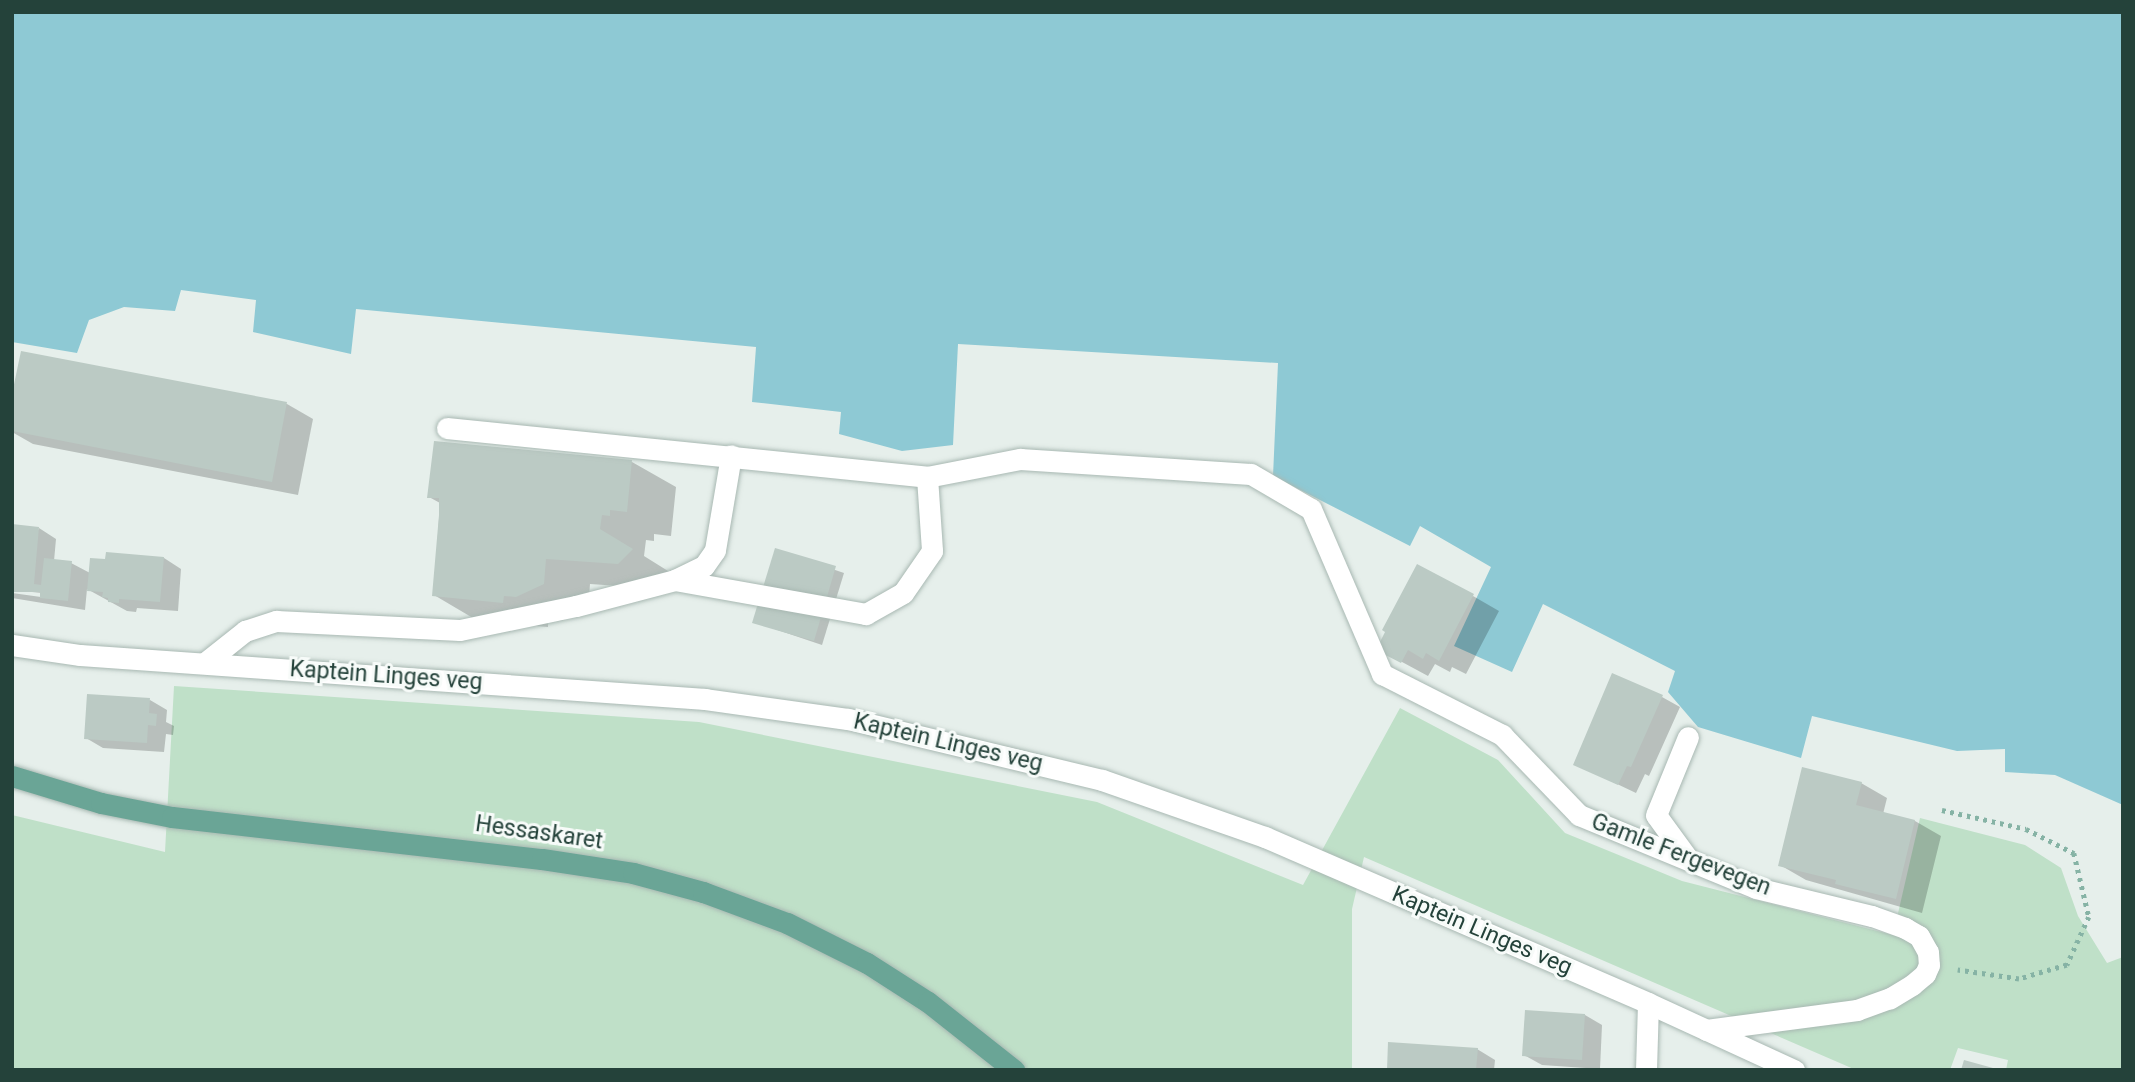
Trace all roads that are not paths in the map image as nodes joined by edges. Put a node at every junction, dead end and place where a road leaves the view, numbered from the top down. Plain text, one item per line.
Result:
1 (447, 428) dead end
2 (731, 455) junction
3 (926, 477) junction
4 (675, 580) junction
5 (12, 645) edge
6 (205, 662) junction
7 (1688, 737) dead end
8 (12, 776) edge
9 (1689, 860) junction
10 (1648, 1003) junction
11 (1706, 1030) junction
12 (1014, 1070) edge
13 (1646, 1070) edge
14 (1794, 1070) edge

1 - 2 street
2 - 3 street
2 - 4 street, Kaptein Linges veg
3 - 4 street
3 - 9 street, Gamle Fergevegen
4 - 6 street, Kaptein Linges veg
5 - 6 street, Kaptein Linges veg
6 - 10 street, Kaptein Linges veg
7 - 9 street
8 - 12 main road, Hessaskaret
9 - 11 street, Gamle Fergevegen
10 - 11 street, Kaptein Linges veg
10 - 13 street
11 - 14 street, Kaptein Linges veg

